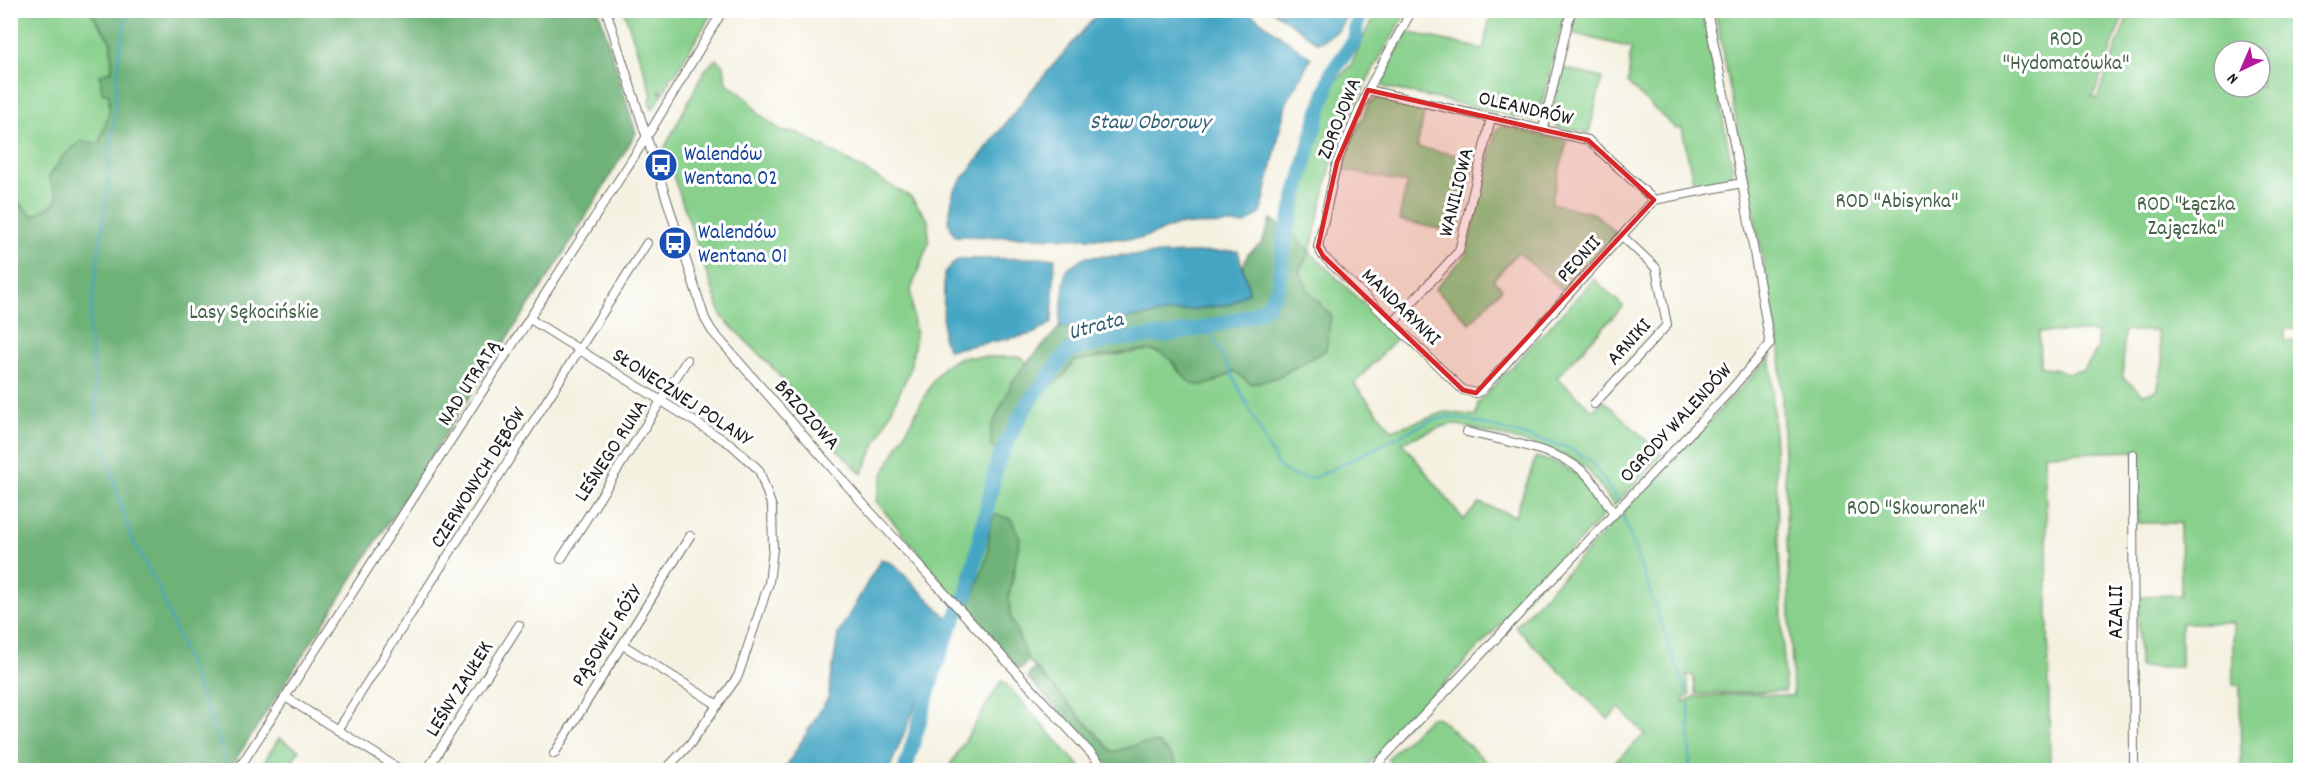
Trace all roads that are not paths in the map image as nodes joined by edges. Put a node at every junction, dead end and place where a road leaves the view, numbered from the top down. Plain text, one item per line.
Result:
1 (606, 10) edge
2 (723, 10) edge
3 (1412, 10) edge
4 (1571, 10) edge
5 (1707, 10) edge
6 (1368, 90) junction
7 (1491, 118) junction
8 (1543, 129) junction
9 (647, 137) junction
10 (1742, 183) junction
11 (1654, 201) junction
12 (1622, 236) junction
13 (647, 243) dead end
14 (1318, 247) joint
15 (530, 319) junction
16 (1394, 322) junction
17 (578, 350) junction
18 (687, 360) dead end
19 (1463, 390) joint
20 (662, 402) junction
21 (1594, 404) dead end
22 (1467, 432) dead end
23 (2133, 454) dead end
24 (1614, 514) junction
25 (690, 536) dead end
26 (561, 559) dead end
27 (519, 625) dead end
28 (623, 645) junction
29 (287, 698) junction
30 (718, 705) junction
31 (337, 730) junction
32 (554, 754) dead end
33 (238, 771) edge
34 (402, 771) edge
35 (427, 771) edge
36 (665, 771) edge
37 (1106, 771) edge
38 (1372, 771) edge
39 (2134, 771) edge

1 - 9 street, BRZOZOWA
2 - 9 street, NAD UTRATĄ
3 - 6 street, ZDROJOWA
4 - 8 street
5 - 10 street, OGRODY WALENDÓW
6 - 7 street, OLEANDRÓW
6 - 14 street, ZDROJOWA
7 - 8 street, OLEANDRÓW
7 - 16 street, WANILIOWA
8 - 11 street, OLEANDRÓW
9 - 15 street, NAD UTRATĄ
9 - 37 street, BRZOZOWA
10 - 11 street
10 - 24 street, OGRODY WALENDÓW
11 - 12 street, PEONII
12 - 19 street, PEONII
12 - 21 street, ARNIKI
13 - 17 street, CZERWONYCH DĘBÓW
14 - 16 street, MANDARYNKI
15 - 17 street, SŁONECZNEJ POLANY
15 - 29 street, NAD UTRATĄ
16 - 19 street, MANDARYNKI
17 - 20 street, SŁONECZNEJ POLANY
17 - 31 street, CZERWONYCH DĘBÓW
18 - 20 street, LEŚNEGO RUNA
20 - 26 street, LEŚNEGO RUNA
20 - 30 street, SŁONECZNEJ POLANY
22 - 24 street
23 - 39 street, AZALII
24 - 38 street, OGRODY WALENDÓW
25 - 28 street, PĄSOWEJ RÓŻY
27 - 35 street, LEŚNY ZAUŁEK
28 - 30 street
28 - 32 street, PĄSOWEJ RÓŻY
29 - 31 street
29 - 33 street, NAD UTRATĄ
30 - 36 street, SŁONECZNEJ POLANY
31 - 34 street

